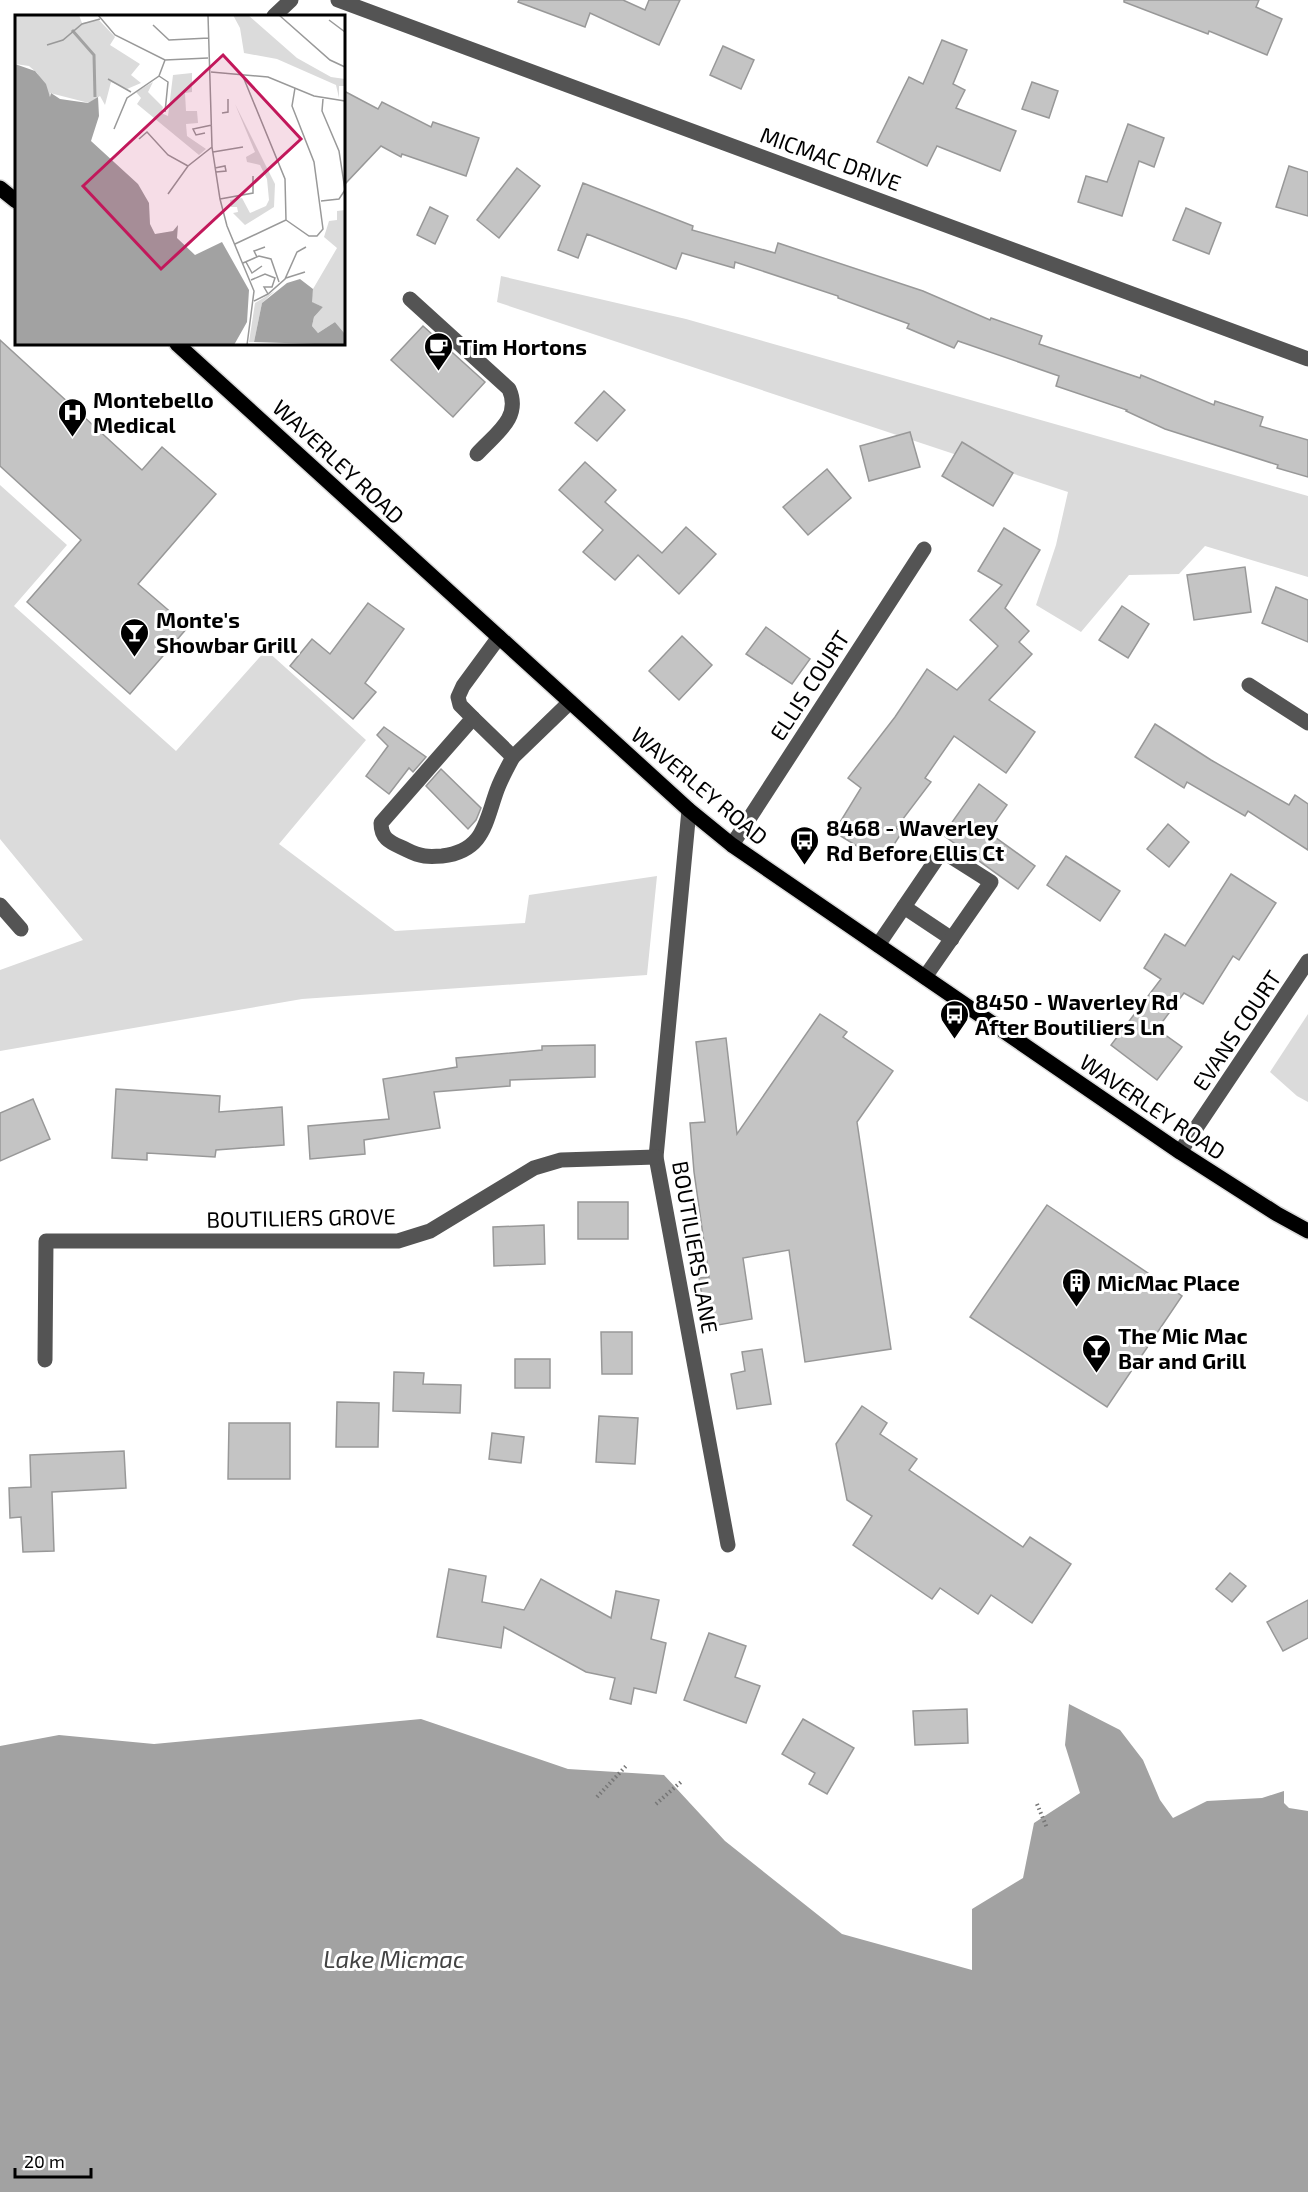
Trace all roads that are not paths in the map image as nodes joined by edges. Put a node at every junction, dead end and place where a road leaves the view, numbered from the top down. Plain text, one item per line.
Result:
1 (291, 0) edge
2 (338, 0) edge
3 (275, 15) edge
4 (0, 188) edge
5 (15, 200) edge
6 (410, 299) dead end
7 (178, 345) edge
8 (1308, 359) edge
9 (477, 454) dead end
10 (924, 549) dead end
11 (499, 637) junction
12 (1249, 686) dead end
13 (570, 702) junction
14 (472, 718) junction
15 (1308, 723) edge
16 (513, 757) junction
17 (689, 810) junction
18 (732, 844) junction
19 (0, 905) edge
20 (904, 907) junction
21 (21, 929) dead end
22 (952, 939) junction
23 (878, 945) junction
24 (1308, 962) edge
25 (925, 977) junction
26 (1180, 1152) junction
27 (656, 1157) junction
28 (1308, 1231) edge
29 (45, 1360) dead end
30 (728, 1545) dead end

1 - 3 street
2 - 8 street, MICMAC DRIVE
4 - 5 main road
6 - 9 street
7 - 11 main road, WAVERLEY ROAD
10 - 18 street, ELLIS COURT
11 - 13 main road, WAVERLEY ROAD
11 - 14 street
12 - 15 street
13 - 16 street
13 - 17 main road, WAVERLEY ROAD
14 - 16 street
14 - 16 street
17 - 18 main road, WAVERLEY ROAD
17 - 27 street, BOUTILIERS LANE
18 - 23 main road, WAVERLEY ROAD
19 - 21 street
20 - 22 street
20 - 22 street
20 - 23 street
22 - 25 street
23 - 25 main road, WAVERLEY ROAD
24 - 26 street, EVANS COURT
25 - 26 main road, WAVERLEY ROAD
26 - 28 main road, WAVERLEY ROAD
27 - 29 street, BOUTILIERS GROVE
27 - 30 street, BOUTILIERS LANE

